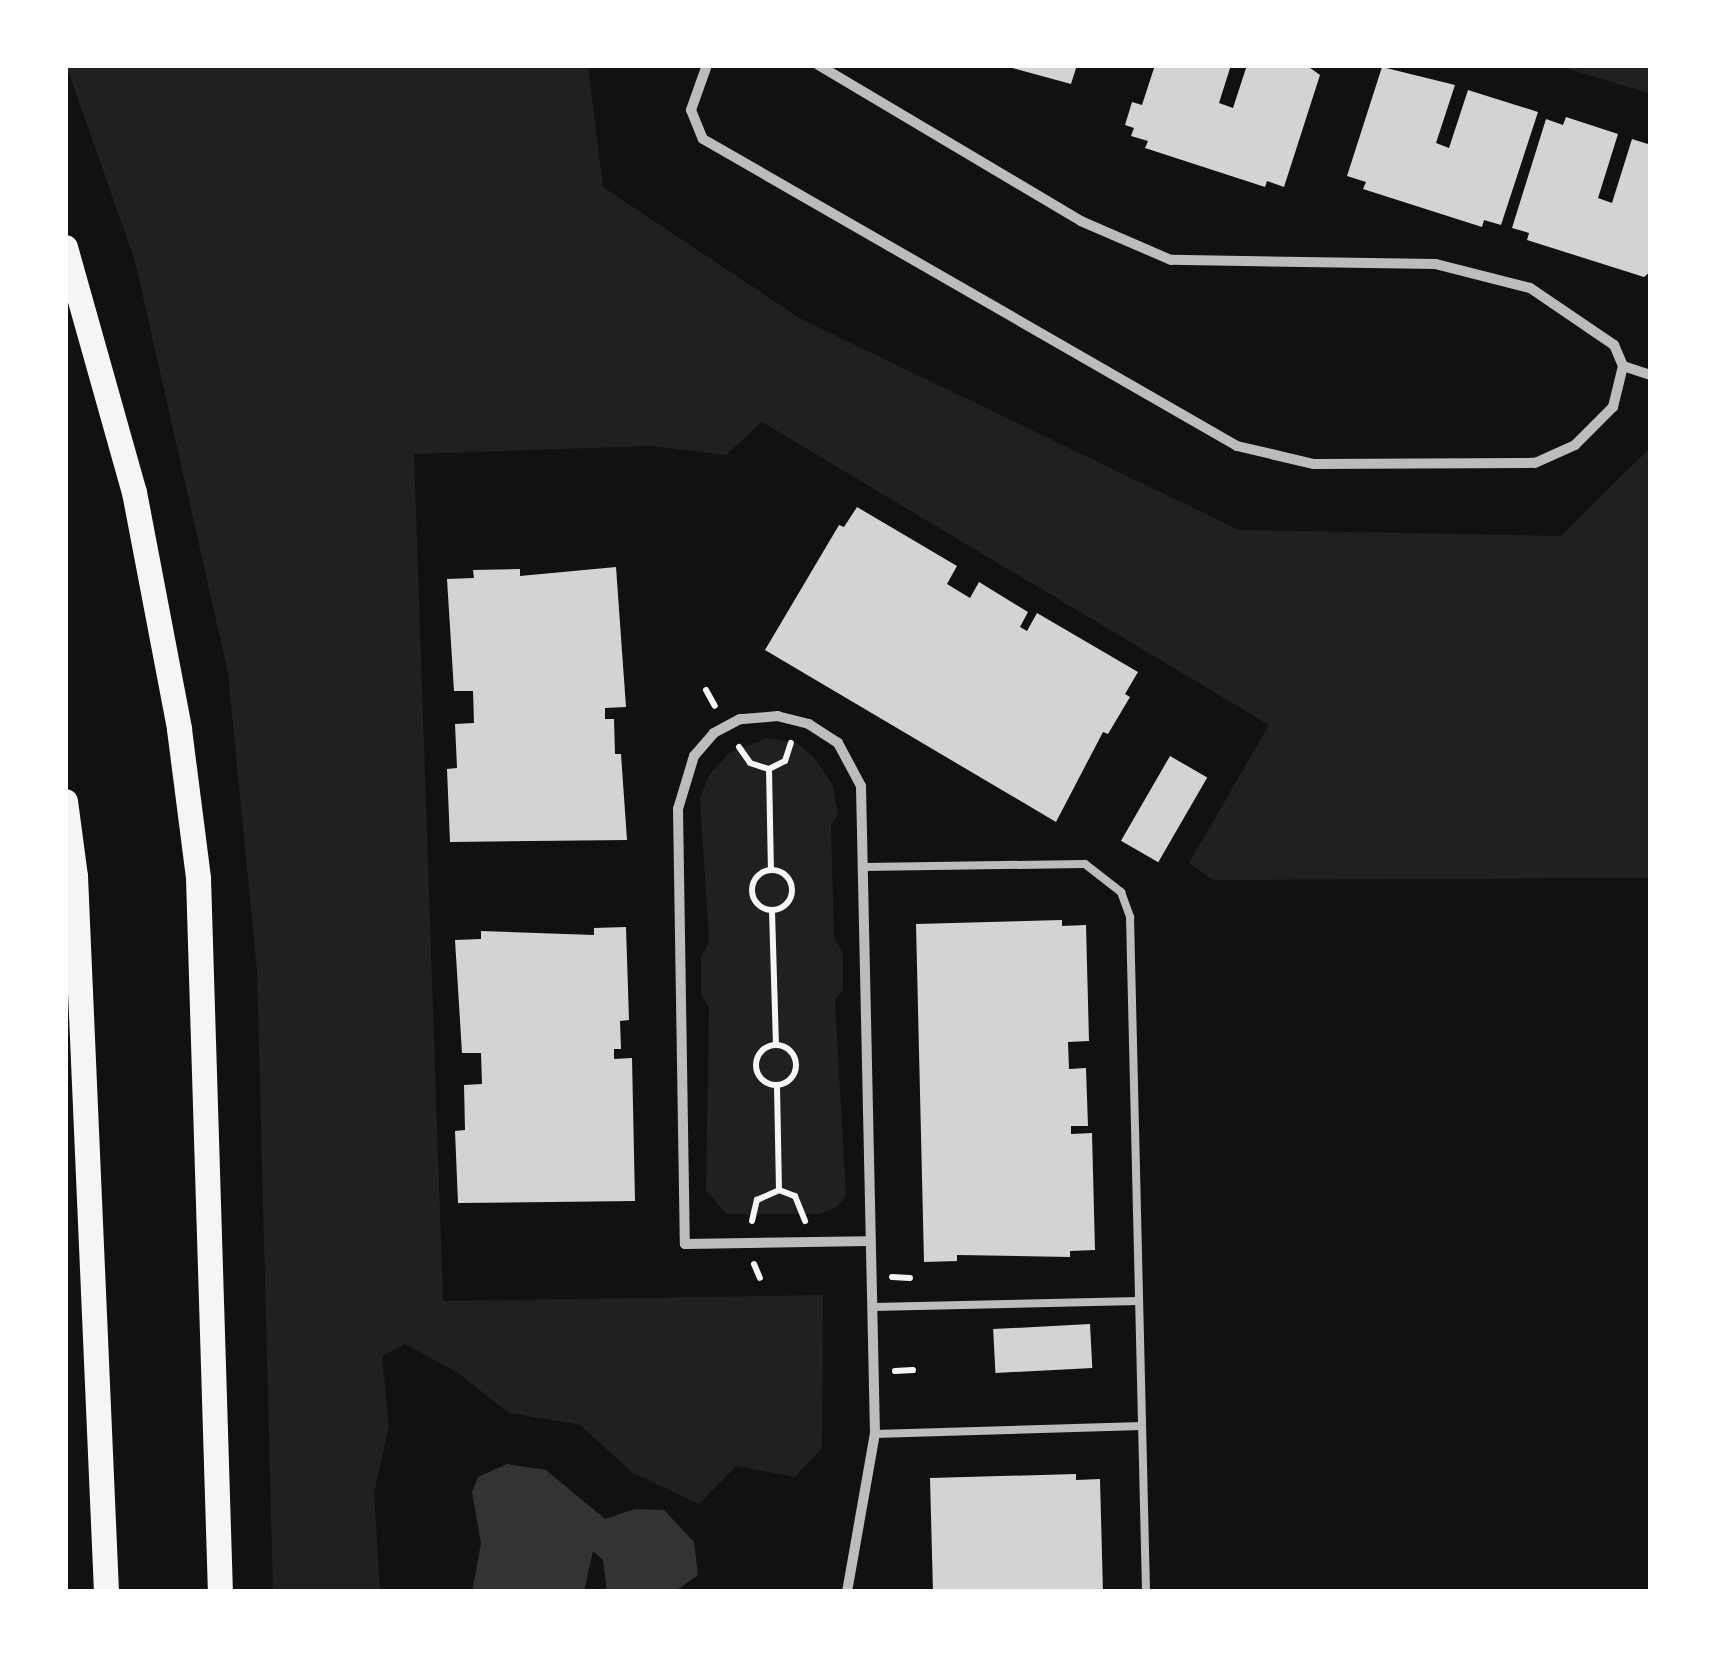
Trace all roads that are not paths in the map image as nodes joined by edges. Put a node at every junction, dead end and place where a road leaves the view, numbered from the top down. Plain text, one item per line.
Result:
1 (707, 65) edge
2 (818, 65) edge
3 (65, 247) edge
4 (1623, 366) junction
5 (1651, 375) edge
6 (65, 802) edge
7 (864, 867) junction
8 (868, 1241) junction
9 (1139, 1301) junction
10 (874, 1307) junction
11 (1142, 1426) junction
12 (875, 1434) junction
13 (106, 1592) edge
14 (220, 1592) edge
15 (847, 1592) edge
16 (1146, 1592) edge

1 - 4 street
2 - 4 street
3 - 14 main road
4 - 5 street
6 - 13 main road
7 - 8 street
7 - 8 street
7 - 9 lane
8 - 10 street
9 - 10 lane
9 - 11 lane
10 - 12 street
11 - 12 lane
11 - 16 lane
12 - 15 street

